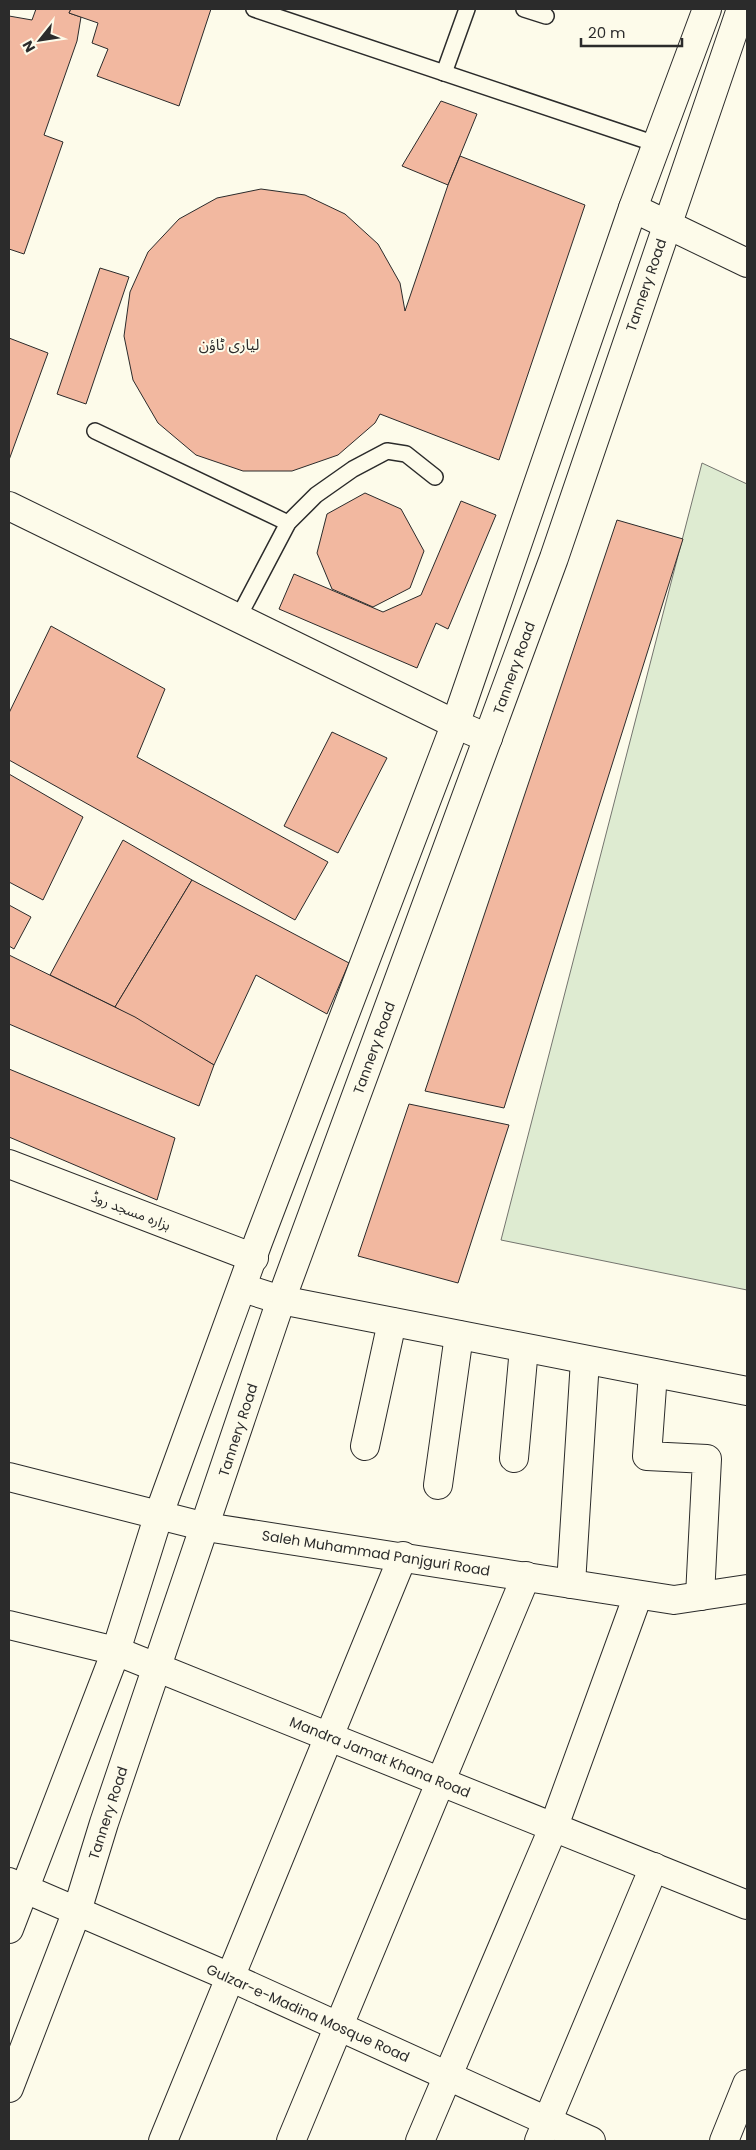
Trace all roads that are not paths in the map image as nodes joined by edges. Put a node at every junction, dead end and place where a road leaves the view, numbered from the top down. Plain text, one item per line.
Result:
1 (254, 9) edge
2 (467, 9) edge
3 (524, 9) edge
4 (707, 9) edge
5 (742, 12) edge
6 (546, 16) dead end
7 (444, 73) junction
8 (656, 144) junction
9 (632, 208) junction
10 (667, 224) junction
11 (747, 263) edge
12 (94, 431) dead end
13 (434, 477) dead end
14 (9, 506) edge
15 (288, 523) junction
16 (238, 618) junction
17 (455, 724) junction
18 (488, 738) junction
19 (9, 1164) edge
20 (254, 1258) junction
21 (243, 1288) junction
22 (281, 1300) junction
23 (392, 1322) junction
24 (458, 1335) junction
25 (524, 1348) junction
26 (585, 1360) junction
27 (653, 1373) junction
28 (747, 1391) edge
29 (365, 1446) dead end
30 (514, 1458) dead end
31 (9, 1478) edge
32 (438, 1485) dead end
33 (158, 1514) junction
34 (206, 1527) junction
35 (403, 1556) junction
36 (526, 1576) junction
37 (572, 1584) junction
38 (747, 1589) edge
39 (638, 1595) junction
40 (700, 1596) junction
41 (9, 1625) edge
42 (116, 1651) junction
43 (157, 1669) junction
44 (330, 1738) junction
45 (442, 1782) junction
46 (554, 1826) junction
47 (654, 1867) junction
48 (16, 1885) edge
49 (747, 1905) edge
50 (77, 1911) junction
51 (9, 1929) edge
52 (230, 1977) junction
53 (340, 2027) junction
54 (447, 2077) junction
55 (747, 2084) edge
56 (9, 2088) edge
57 (543, 2131) edge
58 (163, 2141) edge
59 (291, 2141) edge
60 (420, 2141) edge
61 (591, 2141) edge
62 (724, 2141) edge

1 - 7 lane
2 - 7 lane
3 - 6 lane
4 - 8 street
5 - 10 street, Tannery Road
7 - 8 lane
8 - 9 street
9 - 10 street
9 - 17 street
10 - 11 street
10 - 18 street, Tannery Road
12 - 15 lane
13 - 15 lane
14 - 16 street
15 - 16 lane
16 - 17 street
17 - 18 street
17 - 20 street
18 - 22 street, Tannery Road
19 - 20 street, ہزارہ مسجد روڈ
20 - 21 street
21 - 22 street
21 - 33 street
22 - 23 street
22 - 34 street, Tannery Road
23 - 24 street
23 - 29 street
24 - 25 street
24 - 32 street
25 - 26 street
25 - 30 street
26 - 27 street
26 - 37 street
27 - 28 street
27 - 40 street
31 - 33 street, Saleh Muhammad Panjguri Road
33 - 34 street, Saleh Muhammad Panjguri Road
33 - 42 street
34 - 35 street, Saleh Muhammad Panjguri Road
34 - 43 street, Tannery Road
35 - 36 street, Saleh Muhammad Panjguri Road
35 - 44 street
36 - 37 street, Saleh Muhammad Panjguri Road
36 - 45 street
37 - 39 street, Saleh Muhammad Panjguri Road
38 - 40 street, Saleh Muhammad Panjguri Road
39 - 40 street, Saleh Muhammad Panjguri Road
39 - 46 street
41 - 42 street, Mandra Jamat Khana Road
42 - 43 street, Mandra Jamat Khana Road
42 - 48 street
43 - 44 street, Mandra Jamat Khana Road
43 - 50 street, Tannery Road
44 - 45 street, Mandra Jamat Khana Road
44 - 52 street
45 - 46 street, Mandra Jamat Khana Road
45 - 53 street
46 - 47 street, Mandra Jamat Khana Road
46 - 54 street
47 - 49 street, Mandra Jamat Khana Road
47 - 57 street
48 - 50 street, Gulzar-e-Madina Mosque Road
48 - 51 street
50 - 52 street, Gulzar-e-Madina Mosque Road
50 - 56 street, Tannery Road
52 - 53 street, Gulzar-e-Madina Mosque Road
52 - 58 street
53 - 54 street, Gulzar-e-Madina Mosque Road
53 - 59 street
54 - 57 street, Gulzar-e-Madina Mosque Road
54 - 60 street
55 - 62 street
57 - 61 street, Gulzar-e-Madina Mosque Road

